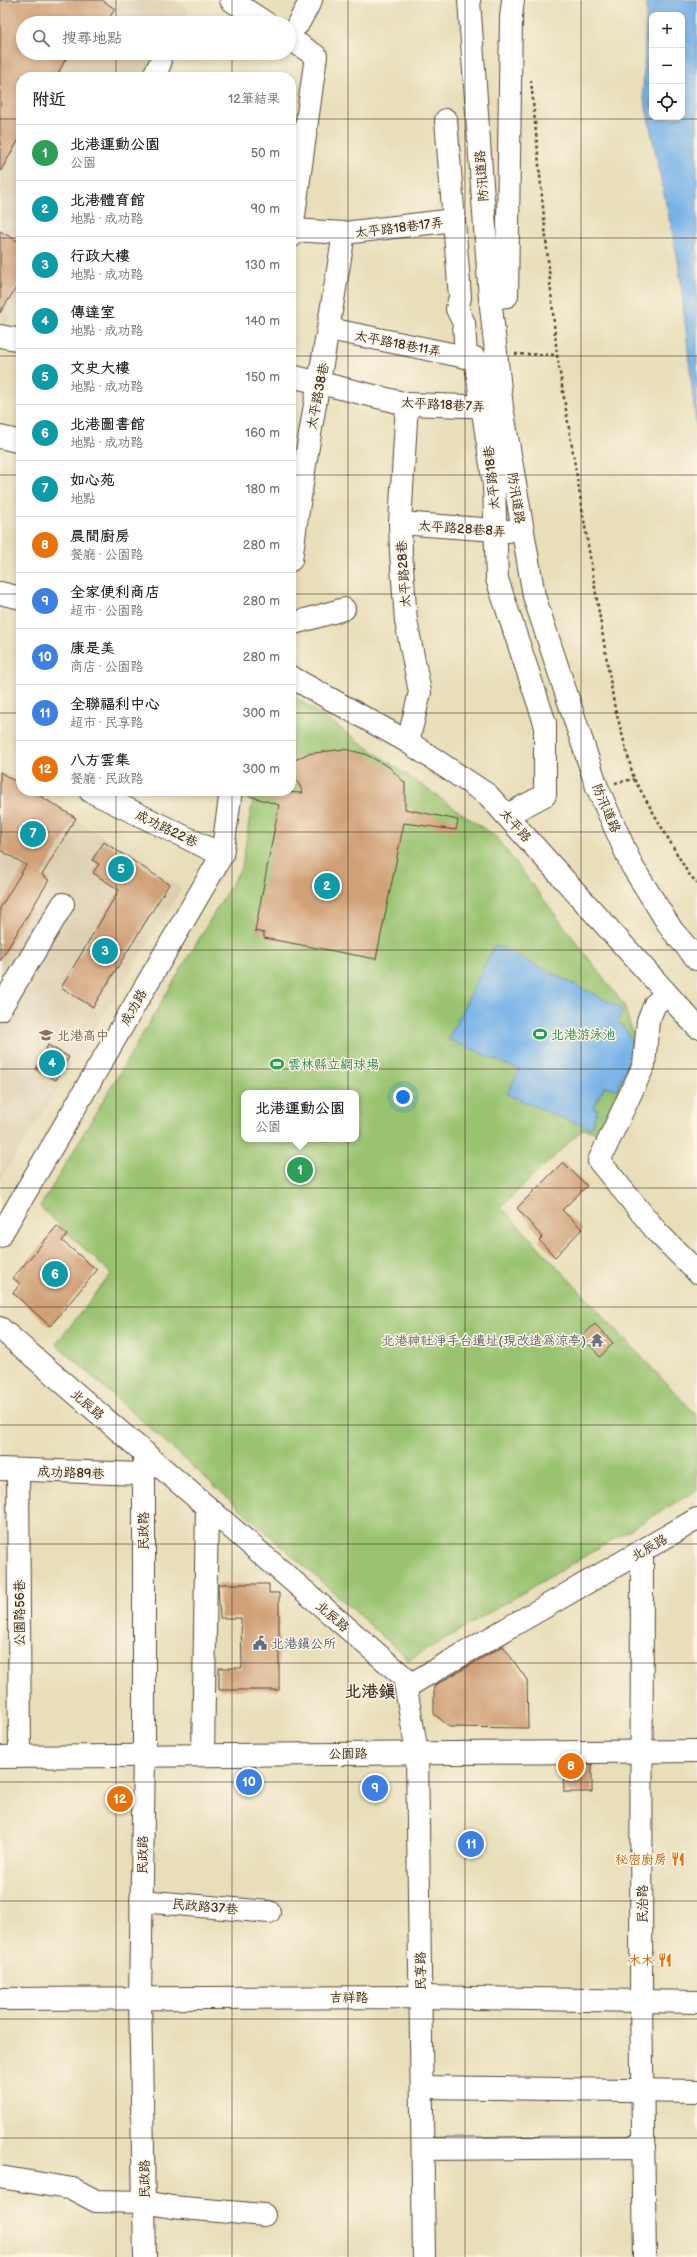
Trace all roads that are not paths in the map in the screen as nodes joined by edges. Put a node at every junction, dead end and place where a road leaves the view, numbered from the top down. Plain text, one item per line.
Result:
1 (231, 0) edge
2 (312, 0) edge
3 (469, 0) edge
4 (513, 0) edge
5 (255, 16) edge
6 (296, 28) edge
7 (296, 33) edge
8 (446, 120) dead end
9 (296, 204) edge
10 (454, 220) junction
11 (344, 233) junction
12 (296, 234) edge
13 (490, 298) junction
14 (329, 329) junction
15 (0, 336) edge
16 (16, 339) edge
17 (466, 357) junction
18 (296, 377) edge
19 (320, 384) junction
20 (407, 404) junction
21 (492, 407) junction
22 (0, 437) edge
23 (16, 441) edge
24 (400, 523) junction
25 (296, 526) edge
26 (496, 530) junction
27 (523, 532) junction
28 (0, 592) edge
29 (16, 597) edge
30 (344, 609) dead end
31 (296, 623) edge
32 (296, 680) edge
33 (408, 742) junction
34 (100, 796) edge
35 (231, 796) edge
36 (507, 815) junction
37 (222, 855) junction
38 (64, 904) dead end
39 (697, 959) edge
40 (667, 994) junction
41 (0, 1009) edge
42 (697, 1027) edge
43 (0, 1236) edge
44 (697, 1272) edge
45 (0, 1328) edge
46 (144, 1452) junction
47 (9, 1470) edge
48 (142, 1474) junction
49 (207, 1507) junction
50 (696, 1521) edge
51 (642, 1551) junction
52 (406, 1687) junction
53 (643, 1750) junction
54 (697, 1750) edge
55 (417, 1752) junction
56 (144, 1755) junction
57 (203, 1755) junction
58 (10, 1756) edge
59 (141, 1901) junction
60 (269, 1912) dead end
61 (421, 1997) junction
62 (140, 1998) junction
63 (0, 1999) edge
64 (641, 2002) junction
65 (697, 2002) edge
66 (422, 2087) junction
67 (644, 2090) junction
68 (697, 2091) edge
69 (644, 2148) junction
70 (423, 2149) junction
71 (0, 2177) edge
72 (144, 2202) junction
73 (264, 2215) dead end
74 (146, 2257) edge
75 (424, 2257) edge
76 (645, 2257) edge

1 - 5 street
2 - 6 street
3 - 13 street, 防汛道路
4 - 13 street
7 - 9 street
8 - 10 street
10 - 11 street, 太平路18巷17弄
10 - 17 street
11 - 12 street, 太平路18巷17弄
11 - 14 street, 太平路38巷
13 - 21 street, 防汛道路
14 - 17 street, 太平路18巷11弄
14 - 19 street, 太平路38巷
15 - 16 street
17 - 21 street, 太平路18巷
18 - 19 street, 太平路18巷7弄
19 - 20 street, 太平路18巷7弄
19 - 25 street, 太平路38巷
20 - 21 street, 太平路18巷7弄
20 - 24 street, 太平路28巷
21 - 26 street, 太平路18巷
21 - 27 street, 防汛道路
22 - 23 street
24 - 26 street, 太平路28巷8弄
24 - 33 street, 太平路28巷
26 - 27 street, 太平路28巷8弄
26 - 36 street, 太平路18巷
27 - 39 street, 防汛道路
28 - 29 street
30 - 31 street
32 - 33 street, 太平路
33 - 36 street, 太平路
34 - 37 street, 成功路22巷
35 - 37 street, 成功路
36 - 40 street, 太平路
37 - 43 street, 成功路
38 - 41 street
40 - 42 street, 太平路
40 - 44 street
45 - 46 street, 北辰路
46 - 48 street, 民政路
46 - 49 street, 北辰路
47 - 48 street, 成功路89巷
47 - 58 street, 公園路56巷
48 - 56 street, 民政路
49 - 52 street, 北辰路
49 - 57 street
50 - 51 street, 北辰路
51 - 52 street, 北辰路
51 - 53 street, 民治路
52 - 55 street, 民享路
53 - 54 street, 公園路
53 - 55 street, 公園路
53 - 64 street, 民治路
55 - 57 street, 公園路
55 - 61 street, 民享路
56 - 57 street, 公園路
56 - 58 street, 公園路
56 - 59 street, 民政路
59 - 60 street, 民政路37巷
59 - 62 street, 民政路
61 - 62 street, 吉祥路
61 - 64 street, 吉祥路
61 - 66 street, 民享路
62 - 63 street, 吉祥路
62 - 72 street, 民政路
64 - 65 street, 吉祥路
64 - 67 street, 民治路
66 - 67 street
66 - 70 street, 民享路
67 - 68 street
67 - 69 street, 民治路
69 - 70 street
69 - 76 street, 民治路
70 - 75 street, 民享路
71 - 72 street
72 - 73 street
72 - 74 street, 民政路

